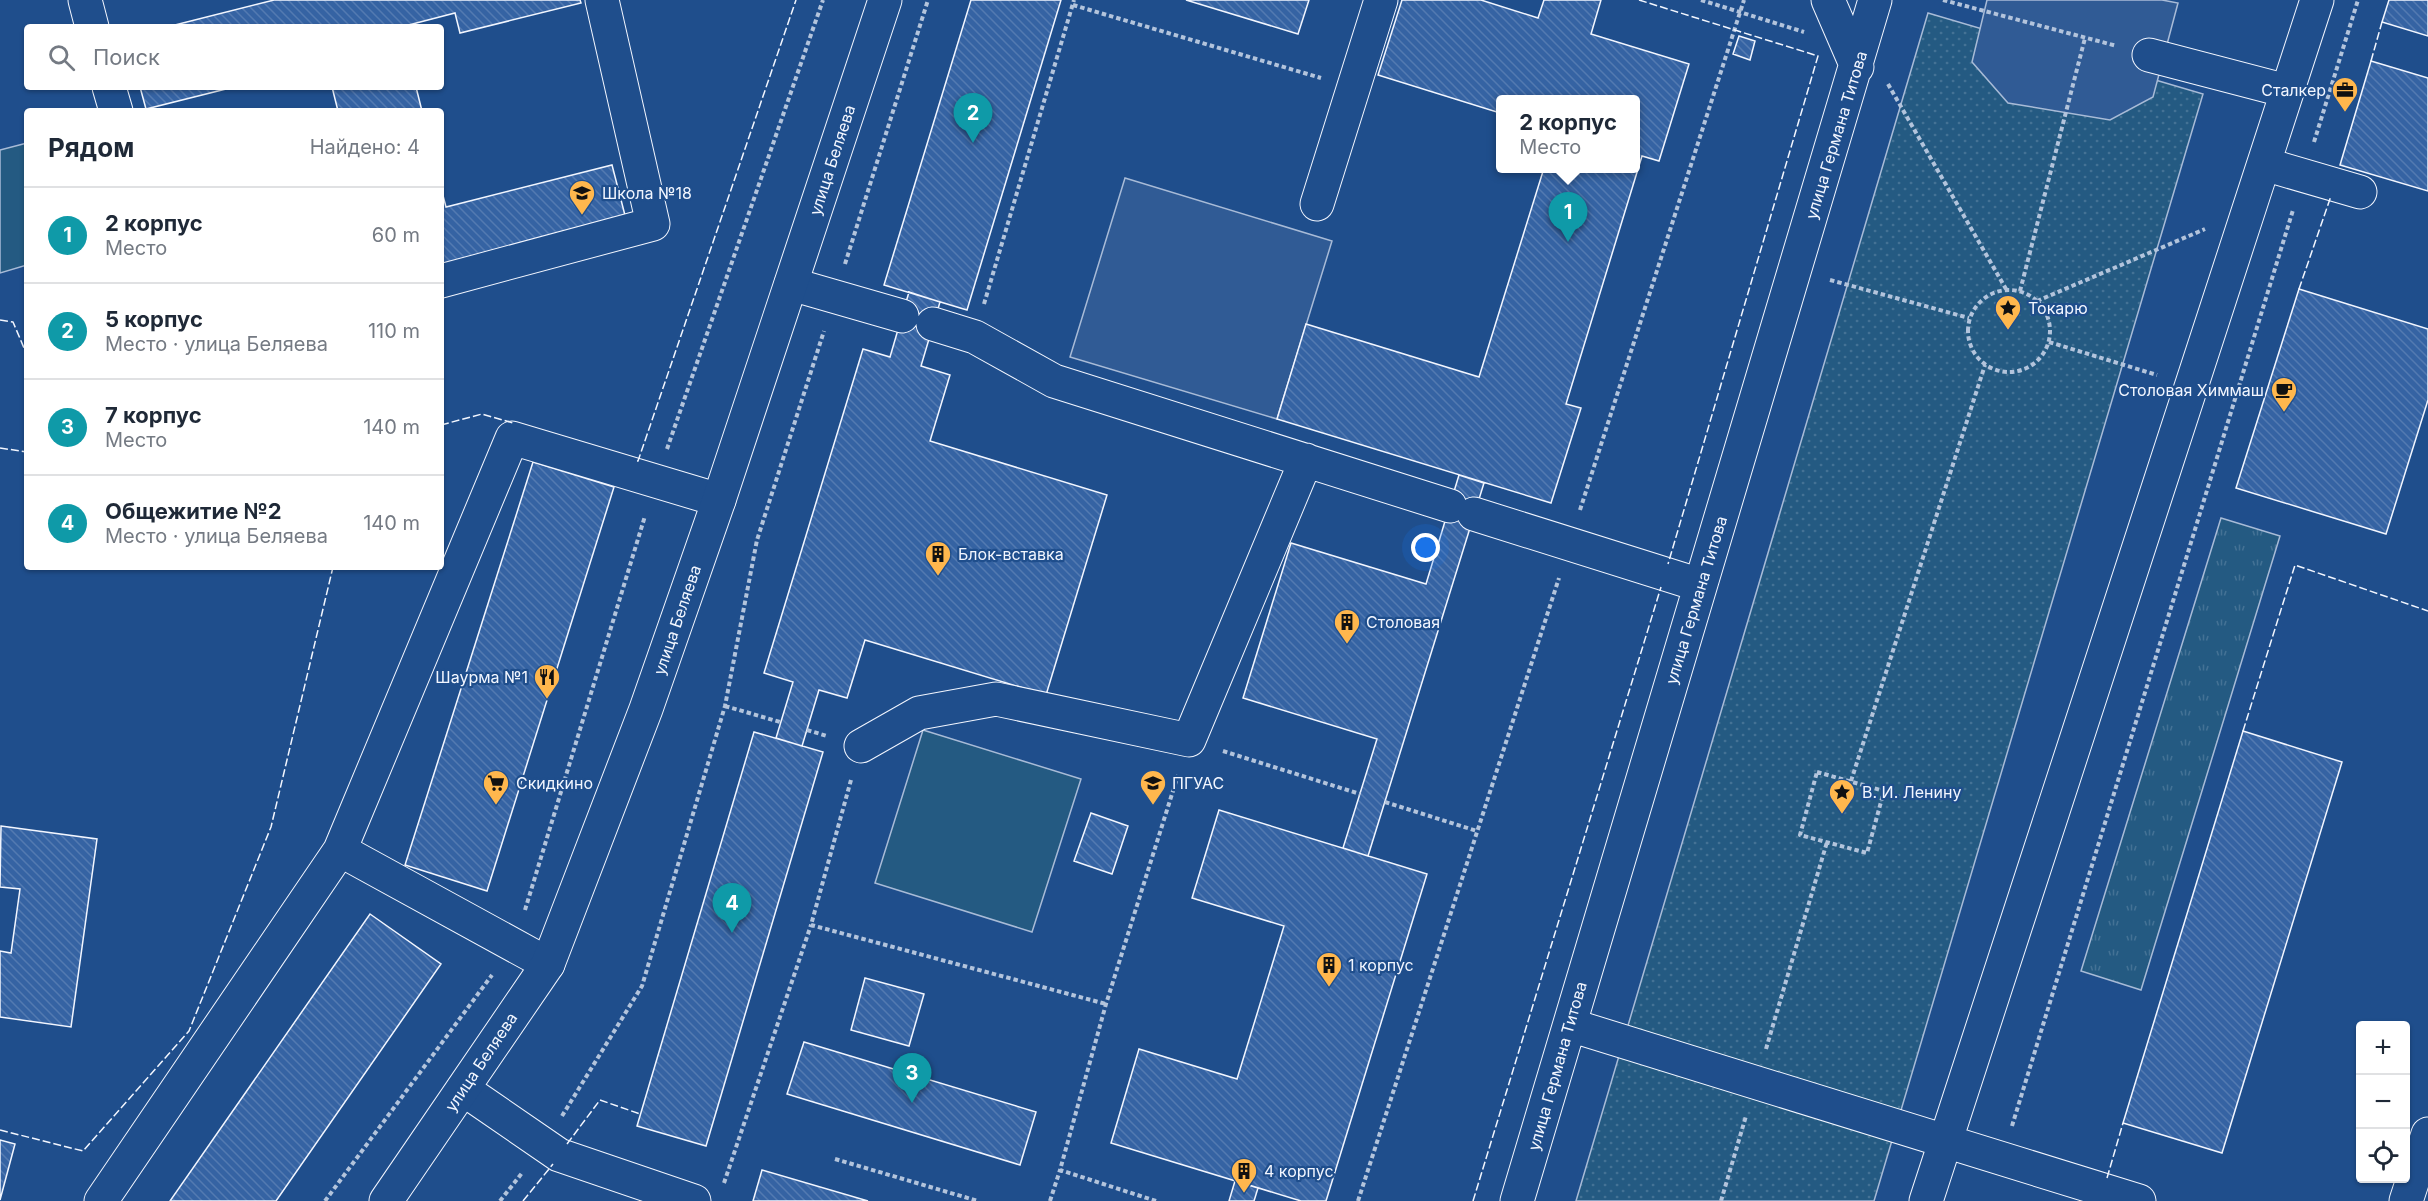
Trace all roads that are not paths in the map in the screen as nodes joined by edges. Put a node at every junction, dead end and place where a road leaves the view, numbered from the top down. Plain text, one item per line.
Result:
1 (84, 0) edge
2 (602, 0) edge
3 (885, 0) edge
4 (1381, 0) edge
5 (1828, 0) edge
6 (1875, 0) edge
7 (2317, 0) edge
8 (91, 24) edge
9 (2149, 55) road end
10 (1857, 67) junction
11 (110, 90) edge
12 (2287, 91) junction
13 (115, 108) edge
14 (2264, 164) junction
15 (2360, 192) dead end
16 (1317, 204) dead end
17 (444, 280) edge
18 (791, 284) junction
19 (902, 316) dead end
20 (933, 324) dead end
21 (1306, 460) junction
22 (719, 500) junction
23 (1700, 585) junction
24 (861, 746) road end
25 (340, 850) junction
26 (548, 964) junction
27 (1570, 1025) junction
28 (463, 1089) junction
29 (2428, 1134) edge
30 (1946, 1141) junction
31 (707, 1196) edge
32 (100, 1201) edge
33 (386, 1201) edge
34 (1517, 1201) edge
35 (1926, 1201) edge
36 (2139, 1201) edge
37 (2406, 1201) edge

1 - 8 street
2 - 17 street
3 - 18 street, улица Беляева
4 - 16 street
5 - 10 street
6 - 10 street, улица Германа Титова
7 - 12 street
9 - 12 street
10 - 23 street, улица Германа Титова
11 - 13 street
12 - 14 street
14 - 15 street
14 - 30 street
18 - 19 street
18 - 22 street, улица Беляева
20 - 21 street
21 - 23 street
21 - 24 street
22 - 25 street
22 - 26 street, улица Беляева
23 - 27 street, улица Германа Титова
25 - 26 street
25 - 32 street
26 - 28 street, улица Беляева
27 - 30 street
27 - 34 street, улица Германа Титова
28 - 31 street
28 - 33 street, улица Беляева
29 - 37 street
30 - 35 street
30 - 36 street

